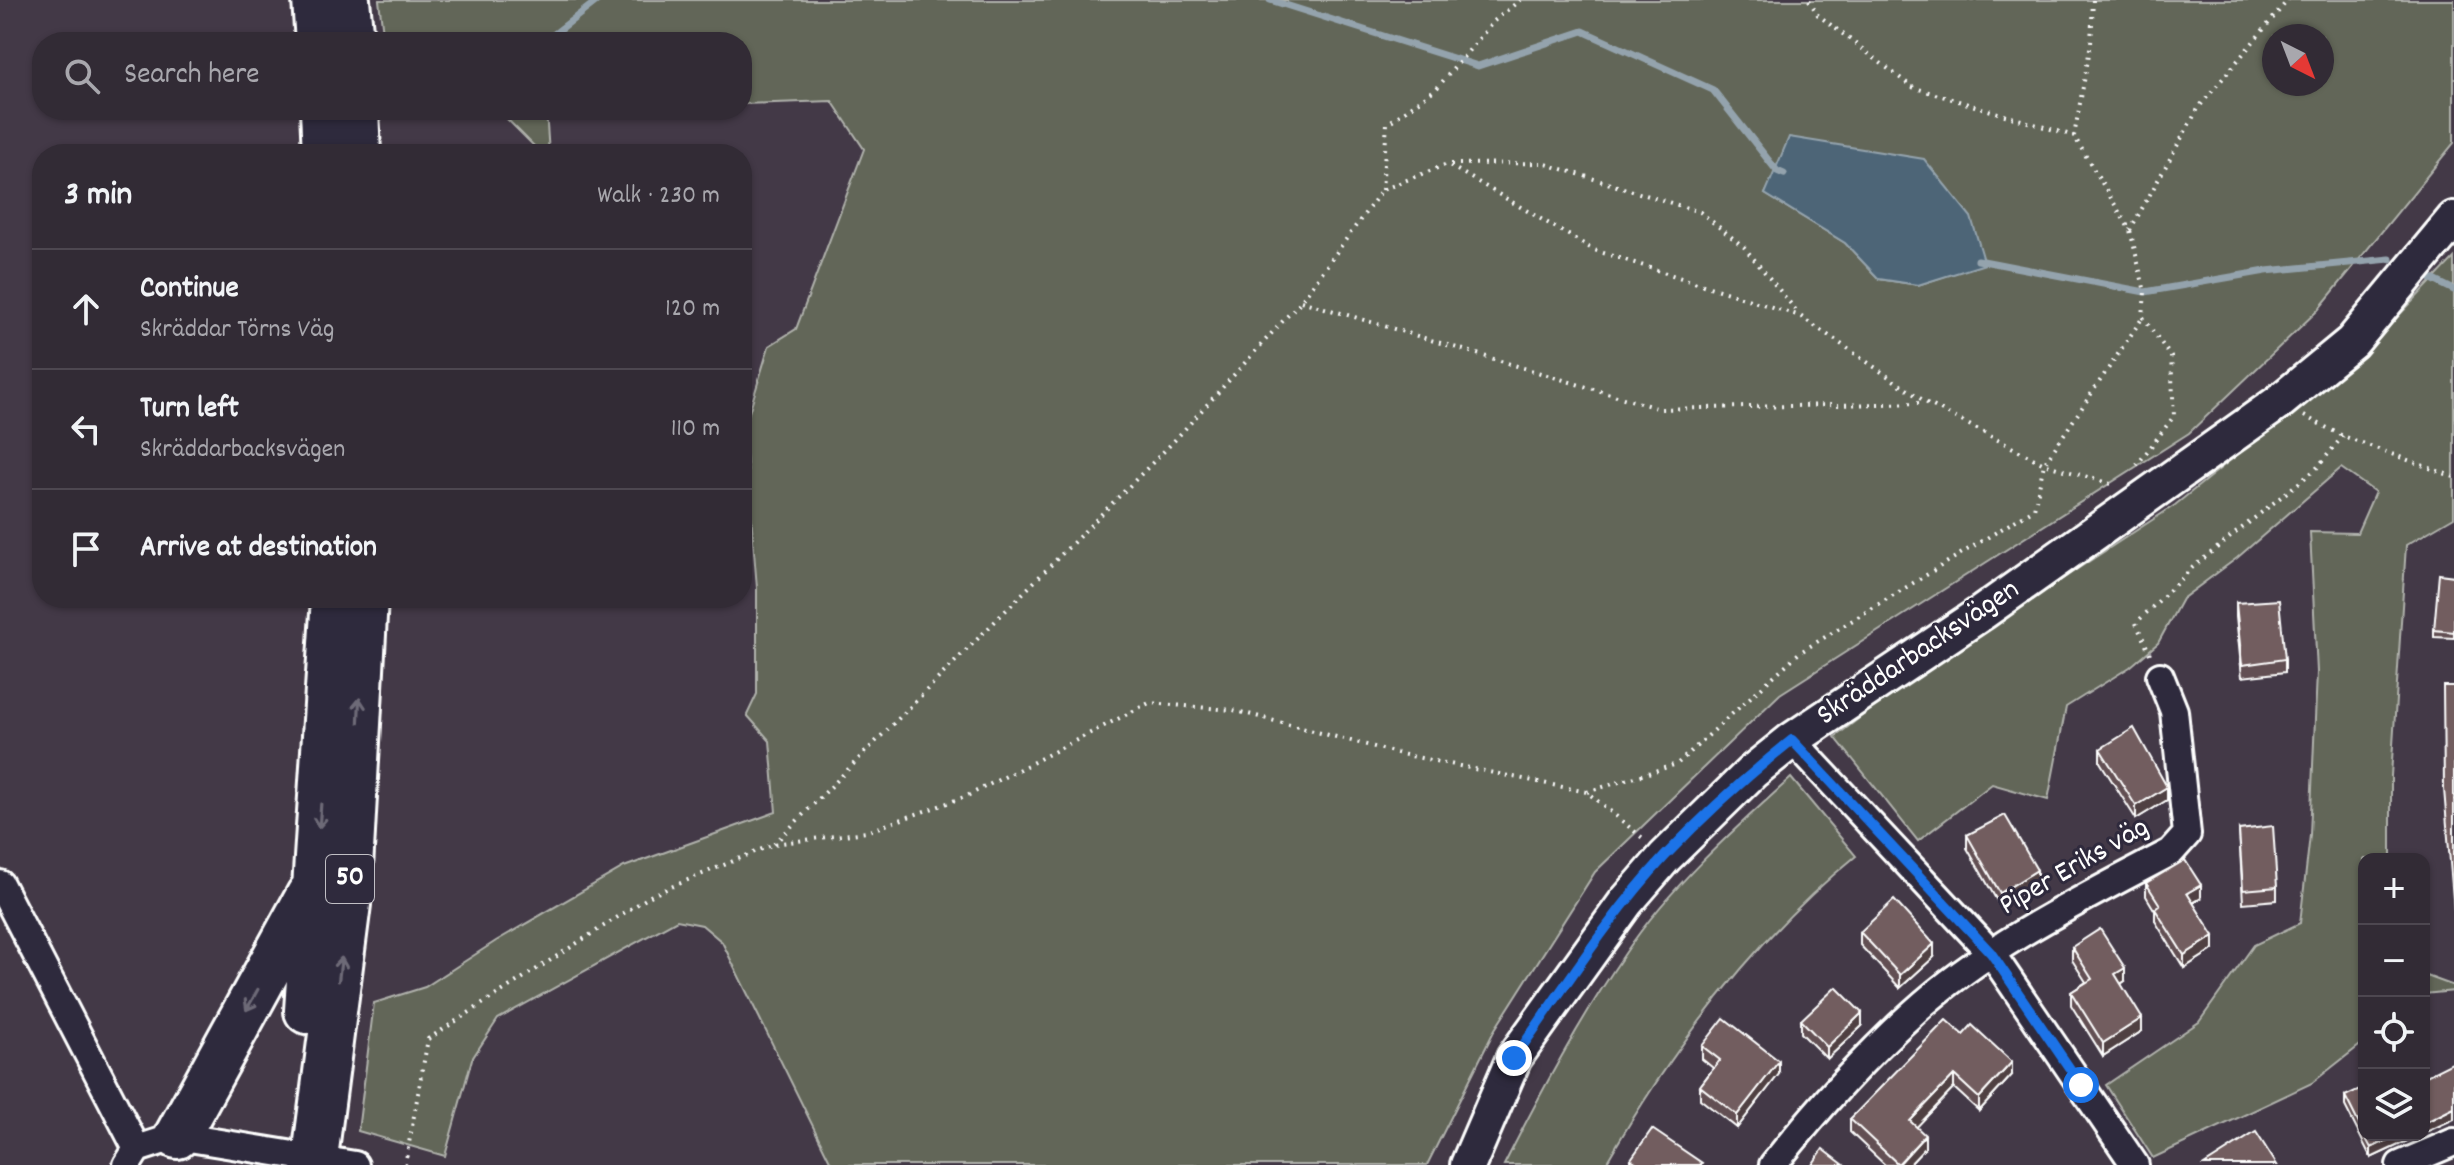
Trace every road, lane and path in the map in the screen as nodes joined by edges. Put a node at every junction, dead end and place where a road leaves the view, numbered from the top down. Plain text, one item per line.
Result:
1 (315, 0) edge
2 (347, 0) edge
3 (1520, 0) edge
4 (1809, 0) edge
5 (2093, 0) edge
6 (2288, 0) edge
7 (317, 32) edge
8 (350, 32) edge
9 (323, 120) edge
10 (356, 120) edge
11 (2074, 136) junction
12 (325, 144) edge
13 (358, 144) edge
14 (1447, 164) junction
15 (1382, 190) junction
16 (2454, 219) edge
17 (2130, 230) junction
18 (1301, 301) junction
19 (1800, 316) junction
20 (2143, 317) junction
21 (1927, 403) junction
22 (2278, 403) junction
23 (2343, 436) junction
24 (2044, 464) junction
25 (2454, 477) edge
26 (2130, 494) junction
27 (333, 608) edge
28 (364, 608) edge
29 (2160, 676) joint
30 (1792, 740) junction
31 (1587, 792) junction
32 (774, 844) junction
33 (1665, 857) junction
34 (316, 883) junction
35 (0, 884) edge
36 (1991, 953) junction
37 (2454, 1142) edge
38 (147, 1150) edge
39 (313, 1162) edge
40 (405, 1165) edge
41 (1468, 1165) edge
42 (1773, 1165) edge
43 (2135, 1165) edge
44 (2400, 1165) edge

1 - 7 highway
2 - 8 highway
3 - 15 path
4 - 11 path
5 - 11 path
6 - 17 path
9 - 12 highway
10 - 13 highway
11 - 17 path
14 - 15 path
14 - 19 path
14 - 19 path
15 - 18 path
16 - 22 street, Skräddarbacksvägen
17 - 20 path
18 - 21 path
18 - 32 path
19 - 21 path
20 - 24 path
20 - 26 path
21 - 24 path
22 - 23 path
22 - 26 street, Skräddarbacksvägen
23 - 25 path
23 - 29 path
24 - 26 path
24 - 31 path
26 - 30 street, Skräddarbacksvägen
27 -> 34 highway, 50
39 -> 28 highway, 50
29 - 36 street, Piper Eriks väg
30 - 33 street, Skräddarbacksvägen
30 - 36 street
31 - 32 path
31 - 33 path
32 - 40 path
33 - 41 street, Skräddarbacksvägen
34 -> 38 highway
34 - 39 highway, 50
35 - 38 street
36 - 42 street, Piper Eriks väg
36 - 43 street
37 - 44 street
38 - 39 street

